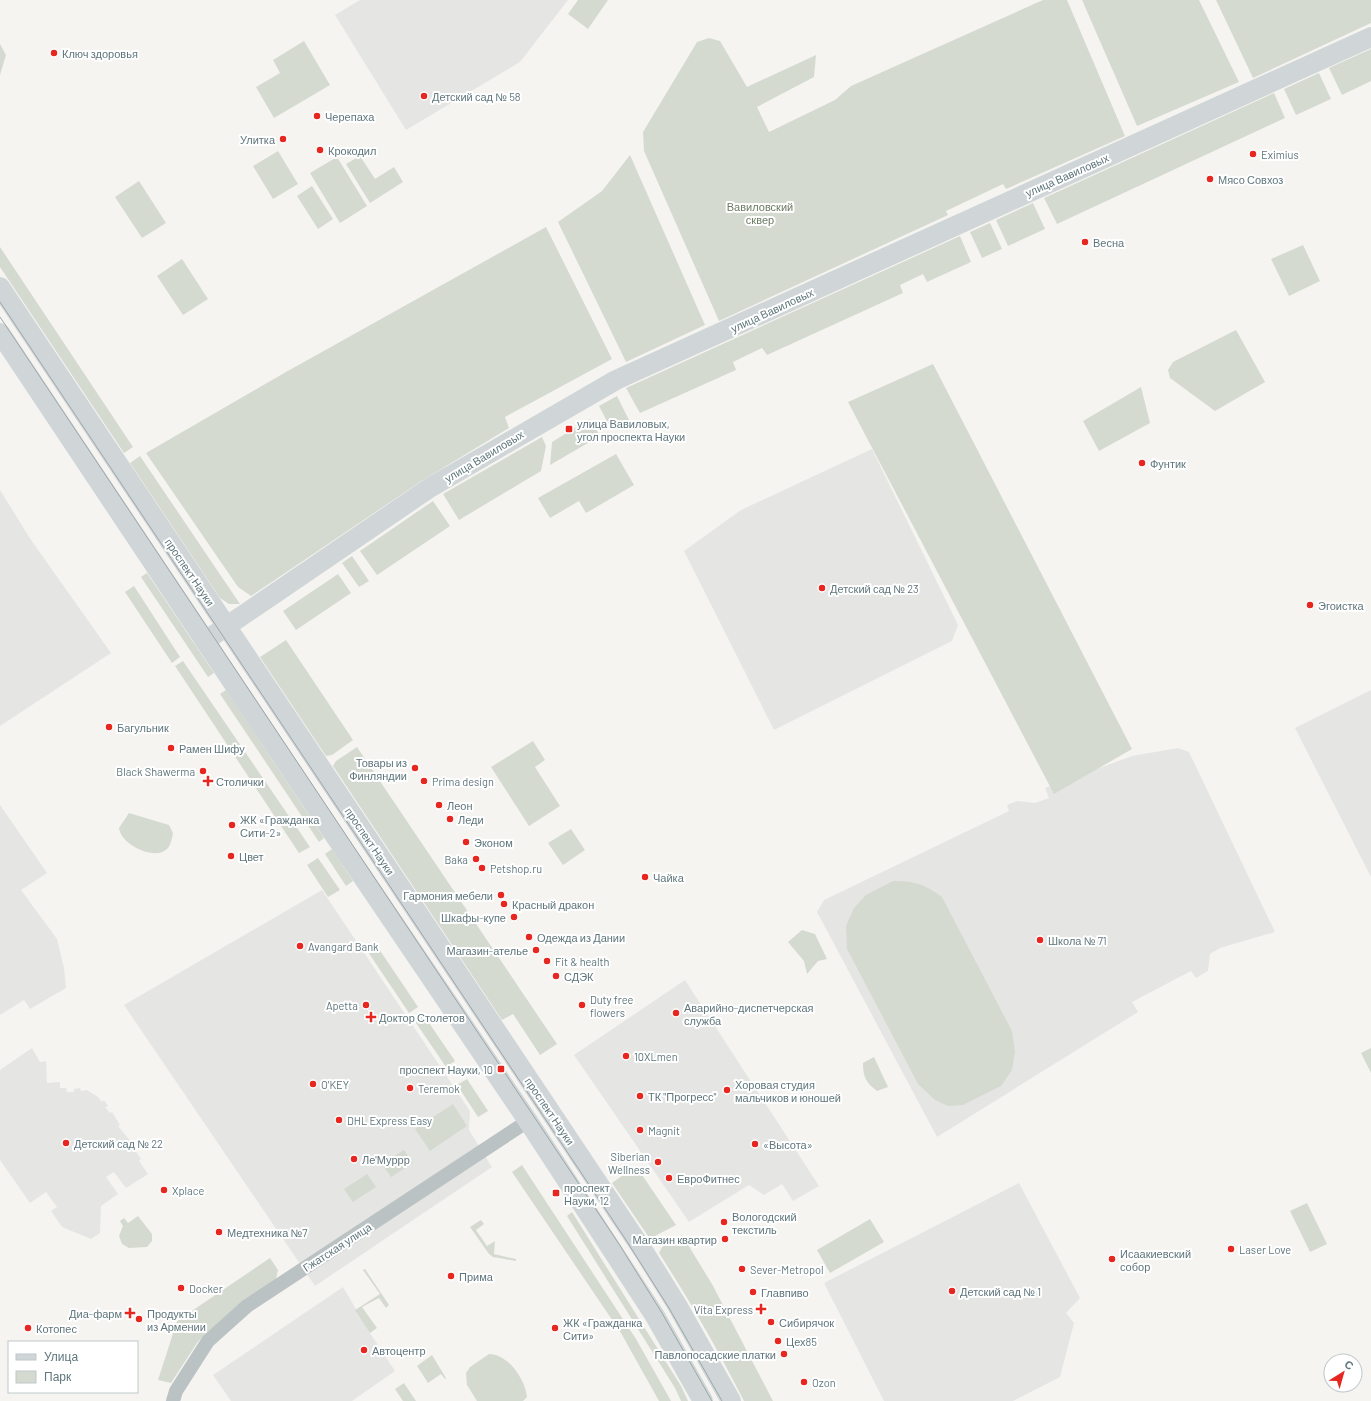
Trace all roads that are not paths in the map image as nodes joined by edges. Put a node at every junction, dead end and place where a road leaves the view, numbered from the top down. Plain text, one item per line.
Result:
1 (1371, 37) edge
2 (0, 287) edge
3 (0, 334) edge
4 (227, 626) junction
5 (205, 641) junction
6 (528, 1121) junction
7 (173, 1401) edge
8 (703, 1401) edge
9 (731, 1401) edge

1 - 4 main road, улица Вавиловых
2 - 4 main road, проспект Науки
3 - 5 main road
4 - 5 main road, улица Вавиловых
4 - 9 main road, проспект Науки
5 - 6 main road
6 - 7 street, Гжатская улица
6 - 8 main road

